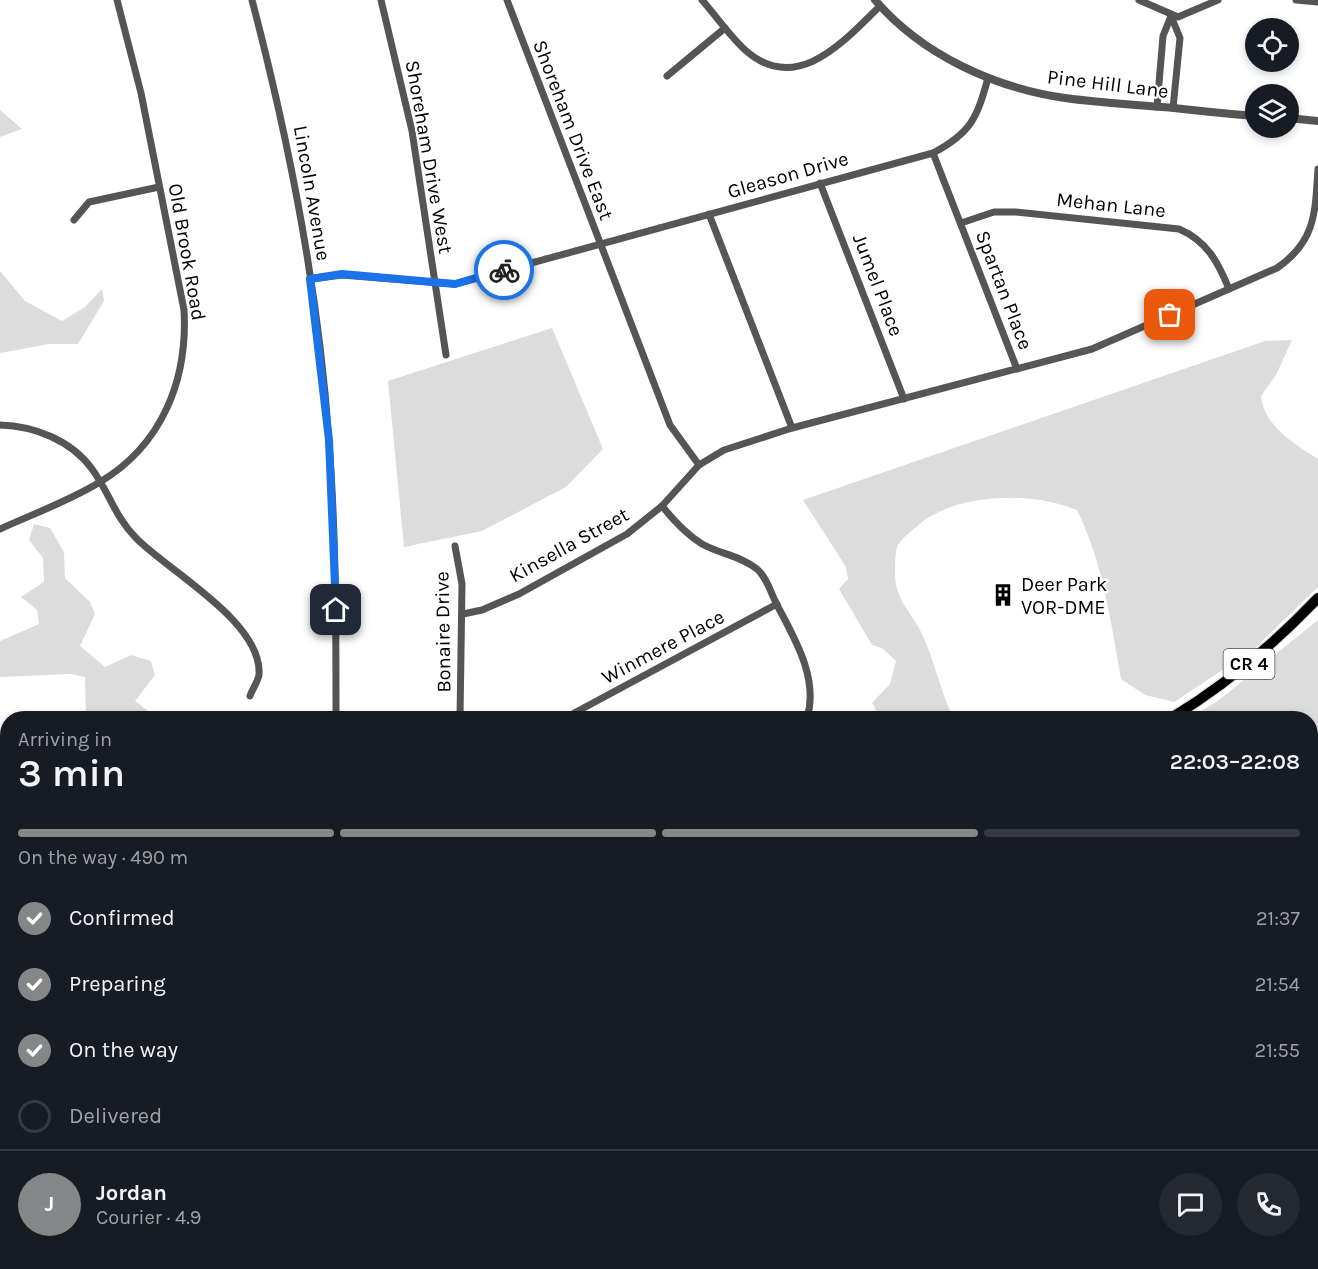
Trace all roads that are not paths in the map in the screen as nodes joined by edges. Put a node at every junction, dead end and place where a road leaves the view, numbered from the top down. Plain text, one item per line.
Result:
1 (117, 0) edge
2 (252, 0) edge
3 (381, 0) edge
4 (507, 0) edge
5 (702, 0) edge
6 (1138, 0) edge
7 (1296, 0) edge
8 (1214, 1) edge
9 (1318, 2) edge
10 (878, 3) edge
11 (1171, 16) junction
12 (725, 28) junction
13 (667, 76) dead end
14 (988, 78) junction
15 (1156, 107) junction
16 (1173, 108) junction
17 (1245, 115) edge
18 (1299, 119) edge
19 (1318, 121) edge
20 (933, 153) junction
21 (1318, 169) edge
22 (820, 183) junction
23 (159, 187) junction
24 (709, 214) junction
25 (74, 220) dead end
26 (961, 223) junction
27 (598, 244) junction
28 (310, 279) junction
29 (434, 284) junction
30 (1229, 289) junction
31 (446, 355) dead end
32 (1017, 369) junction
33 (904, 399) junction
34 (0, 425) edge
35 (792, 428) junction
36 (699, 465) junction
37 (100, 482) junction
38 (662, 506) junction
39 (0, 529) edge
40 (455, 546) dead end
41 (1318, 598) edge
42 (777, 604) junction
43 (463, 614) junction
44 (250, 696) dead end
45 (336, 711) edge
46 (460, 711) edge
47 (578, 711) edge
48 (808, 711) edge
49 (1183, 711) edge

1 - 23 street, Old Brook Road
2 - 28 street, Lincoln Avenue
3 - 29 street, Shoreham Drive West
4 - 27 street, Shoreham Drive East
5 - 12 street
6 - 11 street
7 - 9 street
8 - 11 street
10 - 12 street
10 - 14 street, Pine Hill Lane
11 - 15 street
11 - 16 street
12 - 13 street
14 - 15 street, Pine Hill Lane
14 - 20 street, Gleason Drive
15 - 16 street, Pine Hill Lane
16 - 17 street, Pine Hill Lane
18 - 19 street
20 - 22 street, Gleason Drive
20 - 26 street, Spartan Place
21 - 30 street, Kinsella Street
22 - 24 street, Gleason Drive
22 - 33 street, Jumel Place
23 - 25 street
23 - 37 street, Old Brook Road
24 - 27 street, Gleason Drive
24 - 35 street
26 - 30 street, Mehan Lane
26 - 32 street, Spartan Place
27 - 29 street, Gleason Drive
27 - 36 street, Shoreham Drive East
28 - 29 street, Gleason Drive
28 - 45 street, Lincoln Avenue
29 - 31 street, Shoreham Drive West
30 - 32 street, Kinsella Street
32 - 33 street, Kinsella Street
33 - 35 street, Kinsella Street
34 - 37 street
35 - 36 street, Kinsella Street
36 - 38 street, Kinsella Street
37 - 39 street, Old Brook Road
37 - 44 street
38 - 42 street
38 - 43 street, Kinsella Street
40 - 43 street, Bonaire Drive
41 - 49 main road, CR 4
42 - 47 street, Winmere Place
42 - 48 street
43 - 46 street, Bonaire Drive

